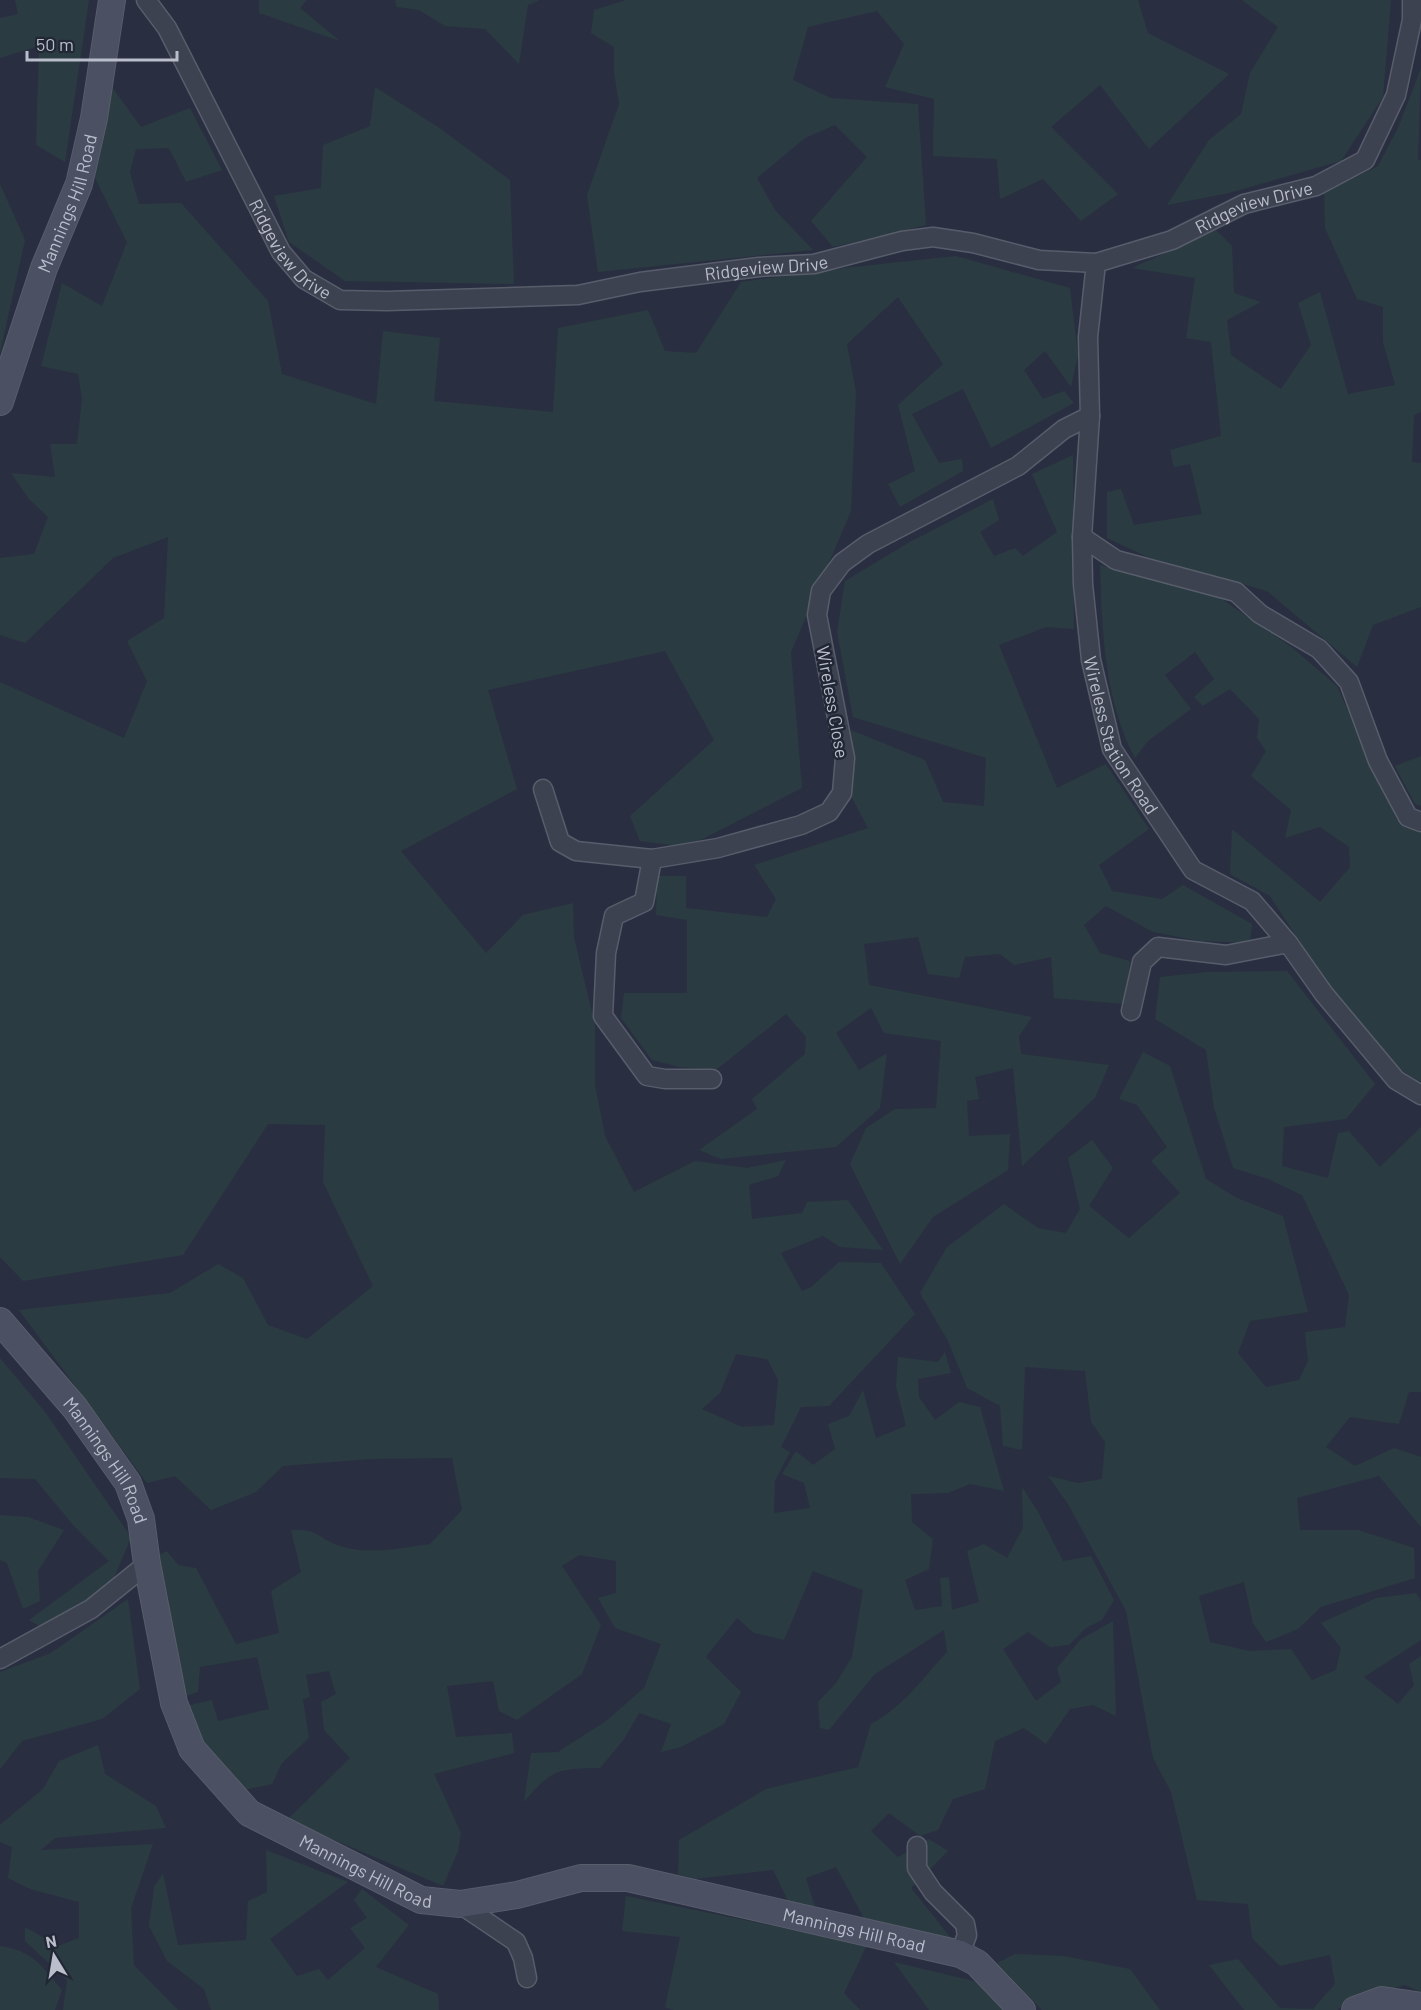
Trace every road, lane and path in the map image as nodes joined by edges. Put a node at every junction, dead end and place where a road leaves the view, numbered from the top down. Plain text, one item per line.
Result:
1 (112, 0) edge
2 (146, 0) edge
3 (1412, 0) edge
4 (1096, 263) junction
5 (0, 402) edge
6 (1090, 416) junction
7 (1082, 537) junction
8 (543, 789) dead end
9 (1421, 822) edge
10 (652, 859) junction
11 (1287, 943) junction
12 (1131, 1011) dead end
13 (712, 1079) dead end
14 (1421, 1095) edge
15 (0, 1321) edge
16 (147, 1564) junction
17 (0, 1659) edge
18 (917, 1846) dead end
19 (460, 1904) junction
20 (960, 1954) junction
21 (527, 1978) dead end
22 (1421, 2006) edge
23 (1022, 2010) edge
24 (1355, 2010) edge

1 - 5 main road, Mannings Hill Road
2 - 4 street, Ridgeview Drive
3 - 4 street, Ridgeview Drive
4 - 6 street, Wireless Station Road
6 - 7 street, Wireless Station Road
6 - 10 street, Wireless Close
7 - 9 street
7 - 11 street, Wireless Station Road
8 - 10 street, Wireless Close
10 - 13 street
11 - 12 street
11 - 14 street, Wireless Station Road
15 - 16 main road, Mannings Hill Road
16 - 17 street
16 - 19 main road, Mannings Hill Road
18 - 20 street
19 - 20 main road, Mannings Hill Road
19 - 21 street
20 - 23 main road, Mannings Hill Road
22 - 24 main road

